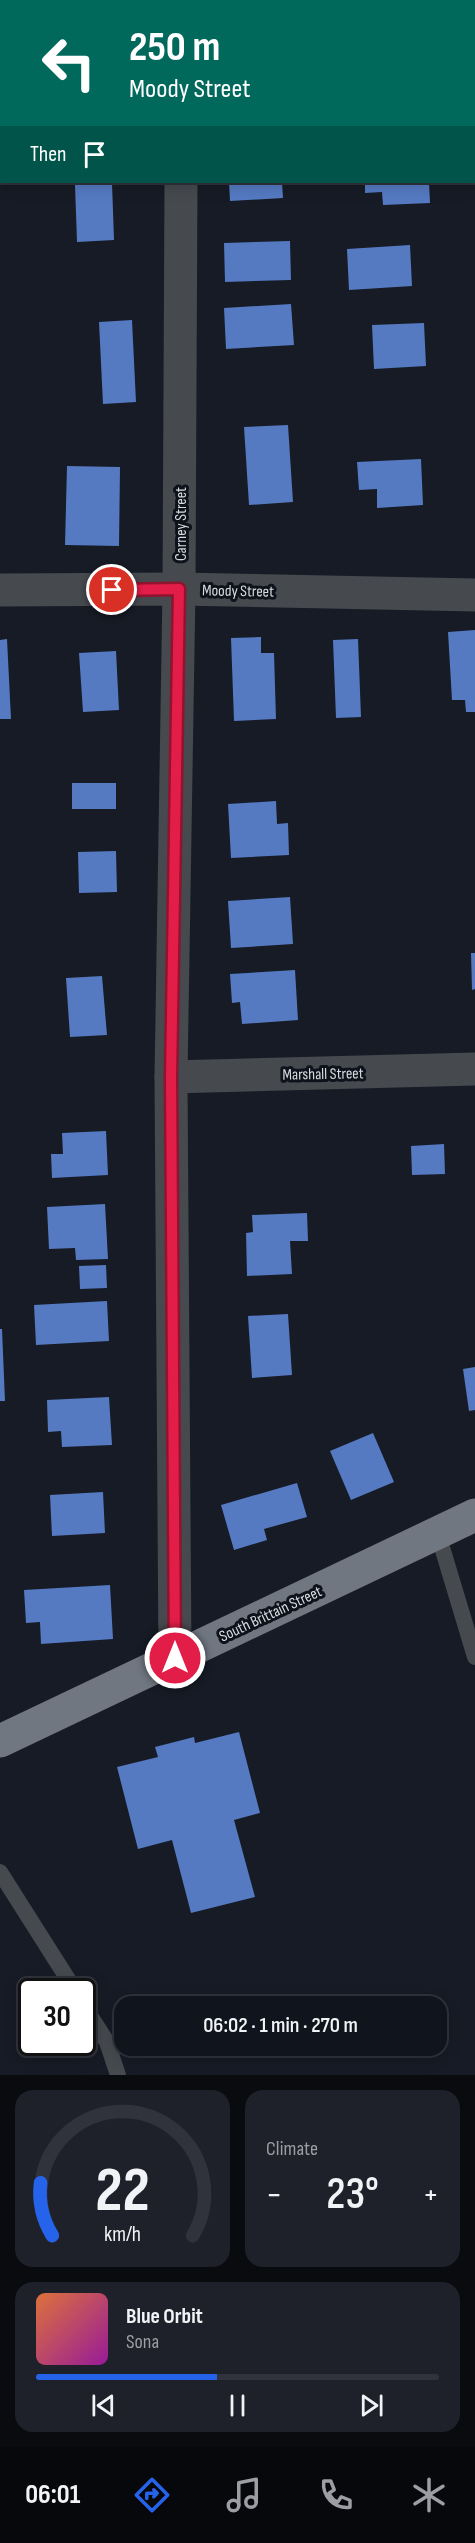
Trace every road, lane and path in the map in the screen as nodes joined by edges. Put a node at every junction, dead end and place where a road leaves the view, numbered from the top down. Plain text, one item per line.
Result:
1 (181, 183) edge
2 (179, 589) junction
3 (0, 590) edge
4 (475, 595) edge
5 (475, 1069) edge
6 (171, 1077) junction
7 (475, 1515) edge
8 (438, 1534) junction
9 (475, 1657) edge
10 (175, 1658) junction
11 (0, 1741) edge
12 (0, 1872) edge
13 (67, 1978) edge
14 (96, 2025) edge
15 (118, 2075) edge

1 - 2 street, Carney Street
2 - 3 street, Moody Street
2 - 4 street, Moody Street
2 - 6 street, Carney Street
5 - 6 street, Marshall Street
6 - 10 street, Carney Street
7 - 8 main road, South Brittain Street
8 - 9 lane
8 - 10 main road, South Brittain Street
10 - 11 main road, South Brittain Street
12 - 13 lane
14 - 15 lane

